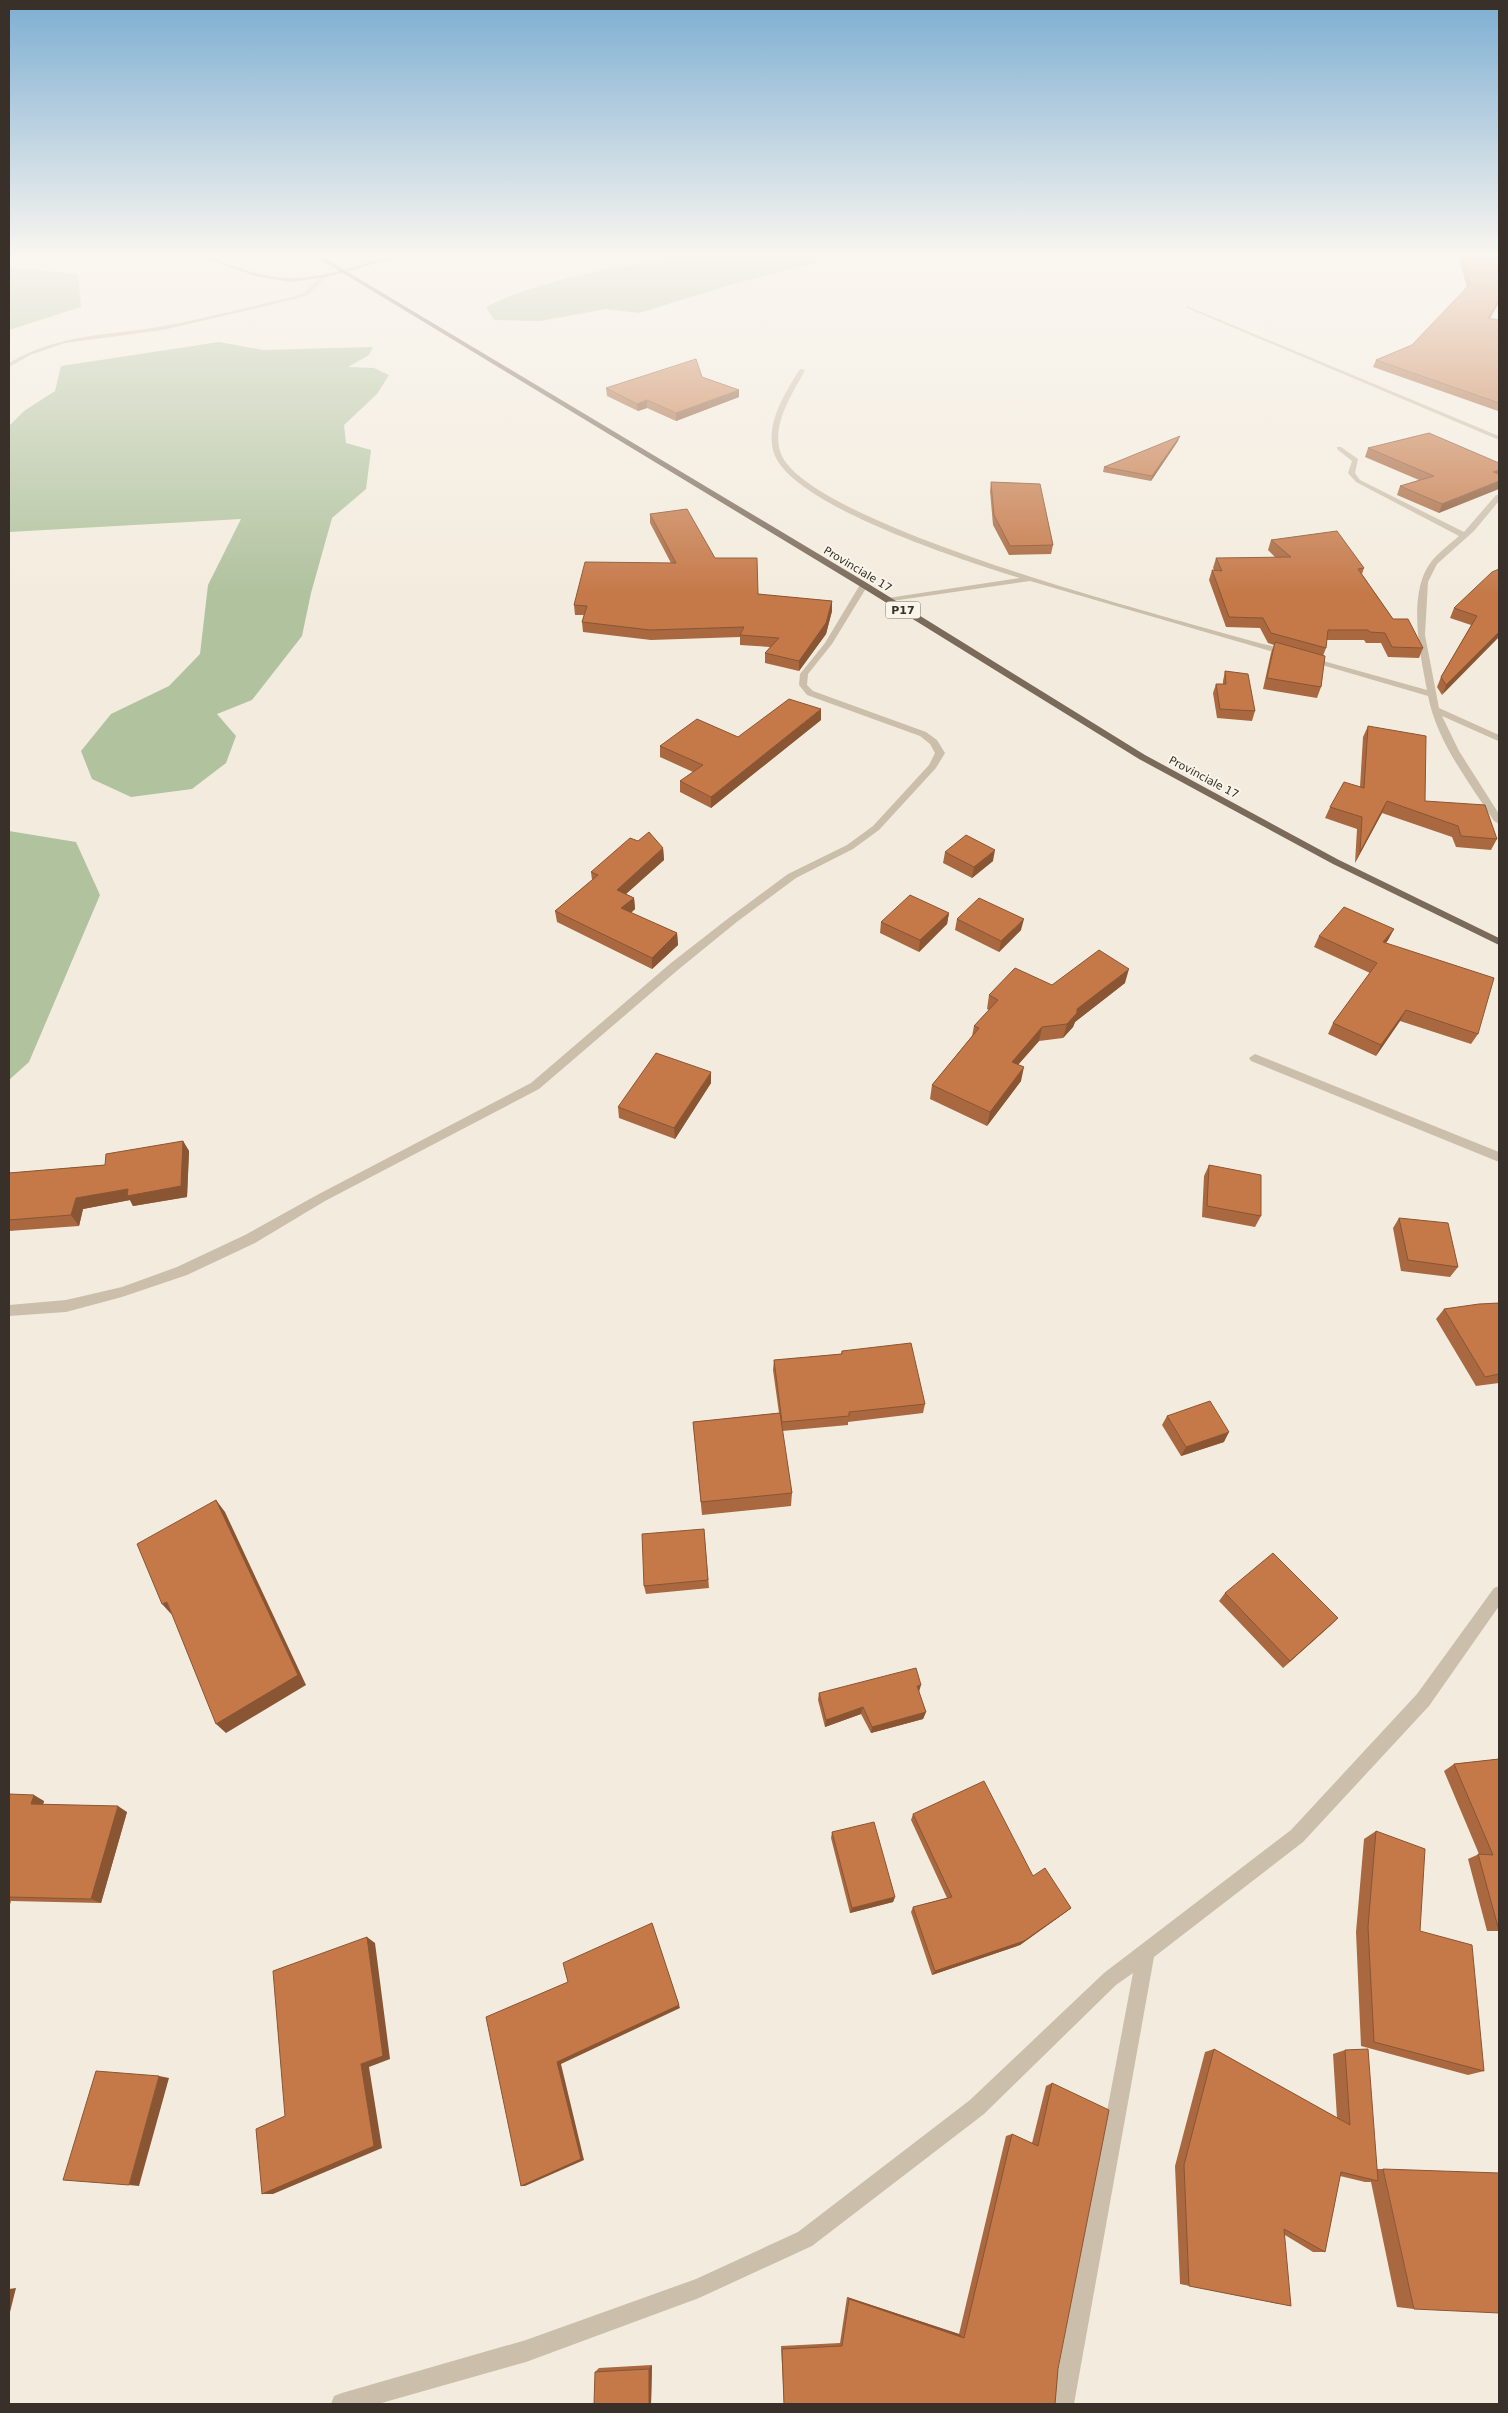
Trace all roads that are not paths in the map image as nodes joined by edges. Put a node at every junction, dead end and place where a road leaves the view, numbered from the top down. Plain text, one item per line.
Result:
1 (505, 369) edge
2 (1335, 369) edge
3 (802, 370) dead end
4 (1499, 438) edge
5 (1339, 448) dead end
6 (1499, 497) edge
7 (1464, 535) junction
8 (1033, 579) junction
9 (864, 585) junction
10 (888, 600) junction
11 (1294, 655) edge
12 (1303, 658) edge
13 (1432, 694) junction
14 (1435, 709) junction
15 (1499, 738) edge
16 (1499, 821) edge
17 (1499, 942) edge
18 (1255, 1058) dead end
19 (1499, 1157) edge
20 (9, 1311) edge
21 (1499, 1593) edge
22 (1146, 1950) junction
23 (342, 2404) edge
24 (1063, 2404) edge

1 - 9 main road, Provinciale 17 / P17
2 - 4 street
3 - 8 street
5 - 7 street
6 - 7 street
7 - 13 street
8 - 10 street
8 - 11 street
9 - 10 main road, Provinciale 17 / P17
9 - 20 street
10 - 17 main road, Provinciale 17 / P17
12 - 13 street
13 - 14 street
14 - 15 street
14 - 16 street
18 - 19 street
21 - 22 street
22 - 23 street
22 - 24 street

